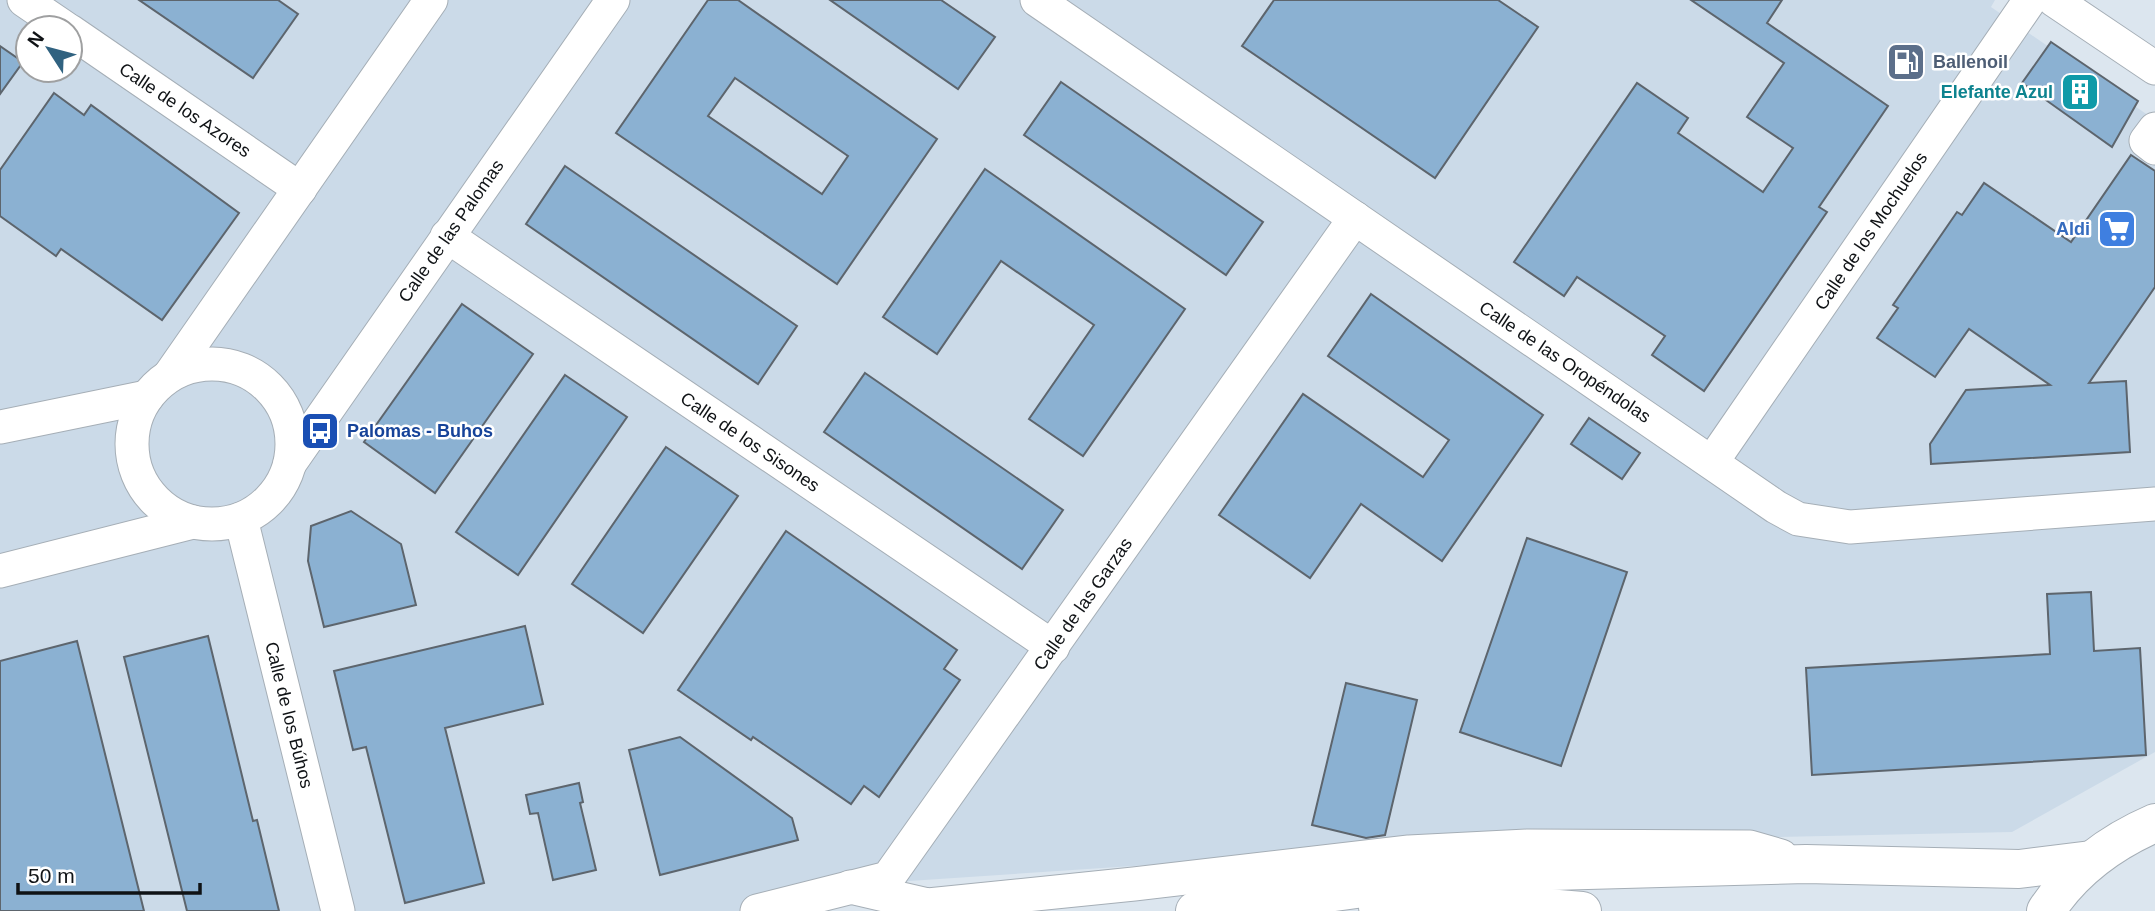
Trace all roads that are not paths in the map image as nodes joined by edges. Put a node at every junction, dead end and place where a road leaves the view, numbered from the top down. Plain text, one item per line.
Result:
1 (24, 0) edge
2 (431, 0) edge
3 (613, 0) edge
4 (1037, 0) edge
5 (2030, 0) edge
6 (2054, 0) edge
7 (44, 14) edge
8 (84, 41) edge
9 (2149, 58) edge
10 (2155, 129) edge
11 (2155, 148) edge
12 (300, 188) junction
13 (1355, 218) junction
14 (447, 236) junction
15 (158, 386) junction
16 (0, 427) edge
17 (1712, 462) junction
18 (290, 463) junction
19 (2155, 504) edge
20 (242, 519) junction
21 (193, 522) junction
22 (0, 571) edge
23 (1053, 647) junction
24 (2155, 823) edge
25 (2091, 860) junction
26 (1806, 864) junction
27 (850, 887) junction
28 (1200, 910) edge
29 (338, 911) edge
30 (757, 911) edge
31 (1582, 911) edge
32 (2046, 911) edge

1 - 7 street
2 - 12 street
3 - 14 street, Calle de las Palomas
4 - 13 street, Calle de las Oropéndolas
5 - 17 street, Calle de los Mochuelos
6 - 9 street
8 - 12 street, Calle de los Azores
10 - 11 street
12 - 15 street
13 - 17 street, Calle de las Oropéndolas
13 - 23 street, Calle de las Garzas
14 - 18 street, Calle de las Palomas
14 - 23 street, Calle de los Sisones
15 - 16 street
15 - 18 street
15 - 21 street
17 - 19 street, Calle de las Oropéndolas
18 - 20 street
20 - 21 street
20 - 29 street, Calle de los Búhos
21 - 22 street
23 - 27 street, Calle de las Garzas
24 - 25 main road
25 - 26 main road
25 - 32 main road
26 - 27 street
26 - 28 main road
27 - 30 street, Calle de las Garzas
28 - 31 main road

